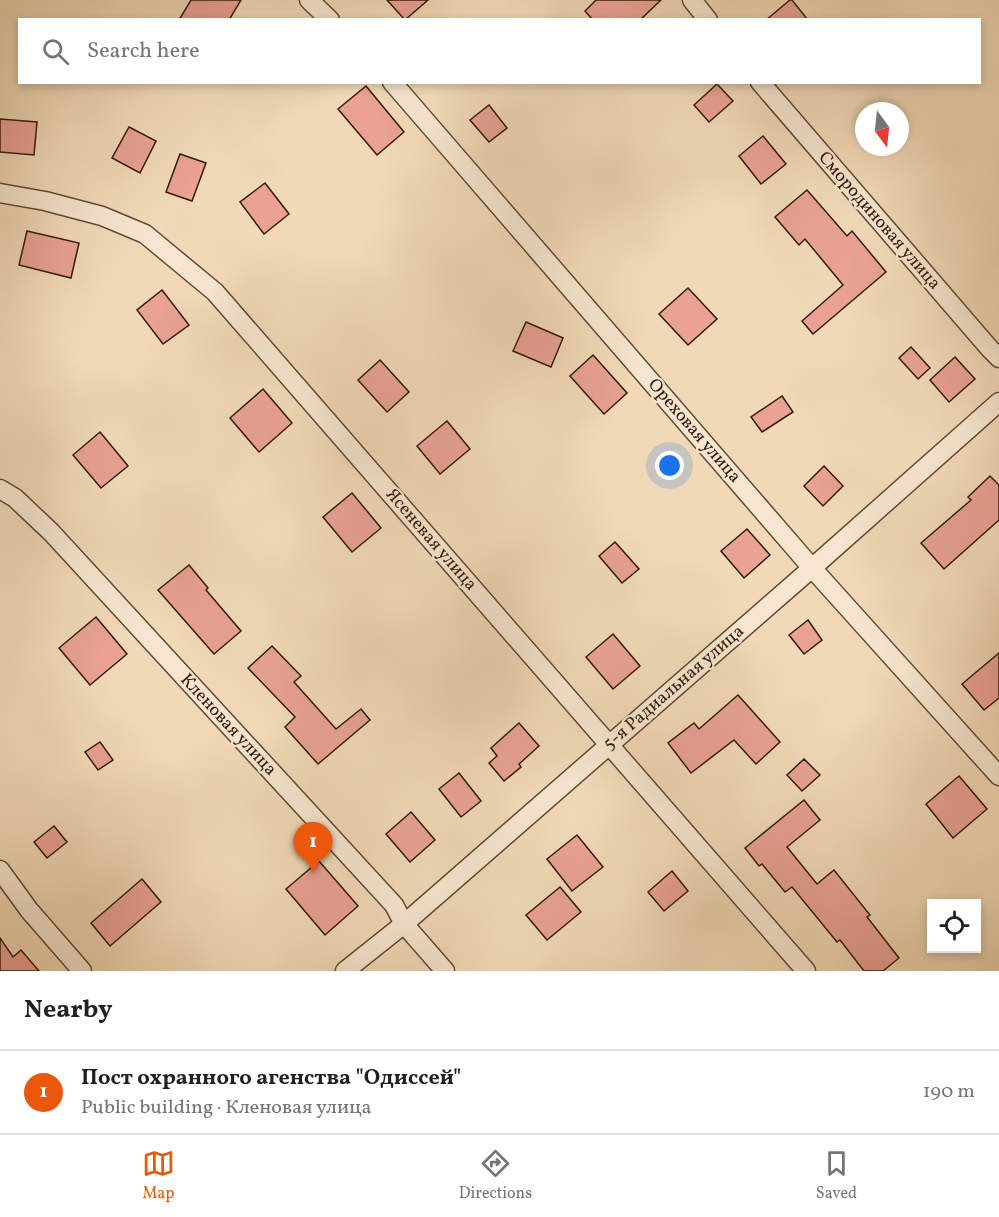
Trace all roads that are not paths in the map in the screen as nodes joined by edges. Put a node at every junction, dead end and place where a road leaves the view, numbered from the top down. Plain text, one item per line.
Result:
1 (309, 0) edge
2 (692, 0) edge
3 (328, 18) edge
4 (706, 18) edge
5 (394, 84) edge
6 (762, 84) edge
7 (0, 192) edge
8 (999, 358) edge
9 (999, 402) edge
10 (0, 489) edge
11 (813, 568) junction
12 (610, 744) junction
13 (999, 776) edge
14 (0, 870) edge
15 (404, 924) junction
16 (82, 971) edge
17 (345, 971) edge
18 (445, 971) edge
19 (806, 971) edge

1 - 3 street
2 - 4 street
5 - 11 street, Ореховая улица
6 - 8 street, Смородиновая улица
7 - 12 street, Ясеневая улица
9 - 11 street, 5-я Радиальная улица
10 - 15 street, Кленовая улица
11 - 12 street, 5-я Радиальная улица
11 - 13 street, Ореховая улица
12 - 15 street, 5-я Радиальная улица
12 - 19 street, Ясеневая улица
14 - 16 street
15 - 17 street, 5-я Радиальная улица
15 - 18 street, Кленовая улица

